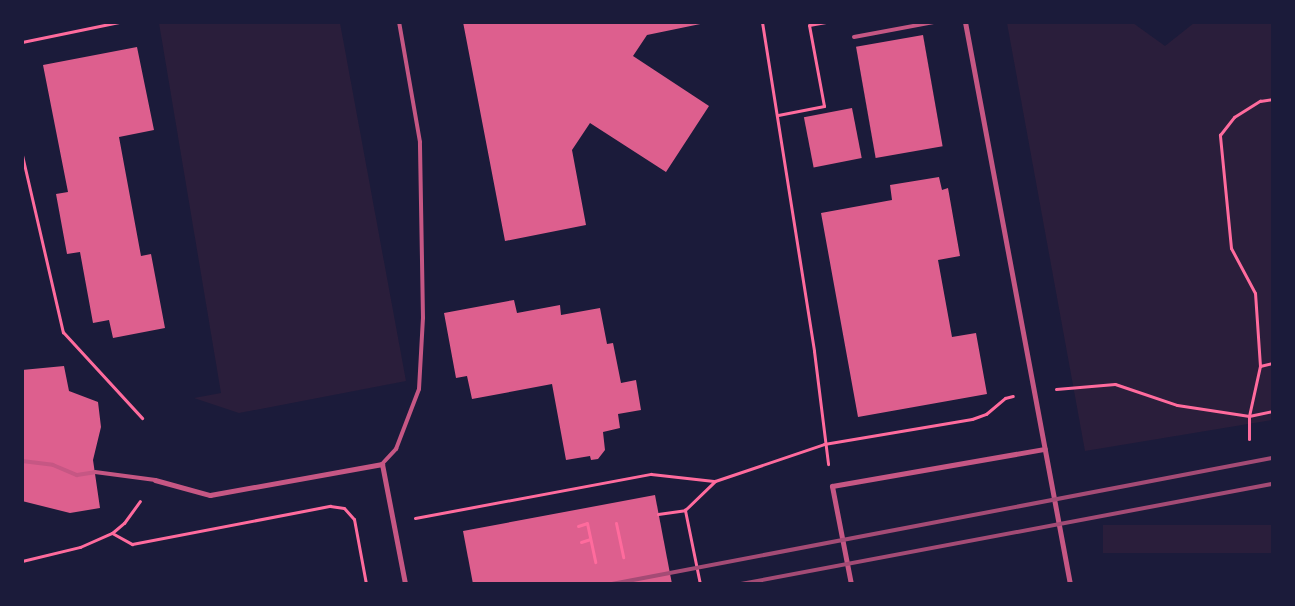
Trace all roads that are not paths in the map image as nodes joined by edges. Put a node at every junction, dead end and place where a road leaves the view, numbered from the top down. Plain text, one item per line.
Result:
1 (399, 22) edge
2 (934, 22) edge
3 (965, 22) edge
4 (854, 37) dead end
5 (1045, 449) junction
6 (22, 461) edge
7 (382, 464) junction
8 (155, 480) joint
9 (405, 584) edge
10 (851, 584) edge
11 (1070, 584) edge

1 - 7 lane
2 - 4 lane
3 - 5 street
5 - 10 street
5 - 11 street
6 - 8 lane
7 - 8 street
7 - 9 street

